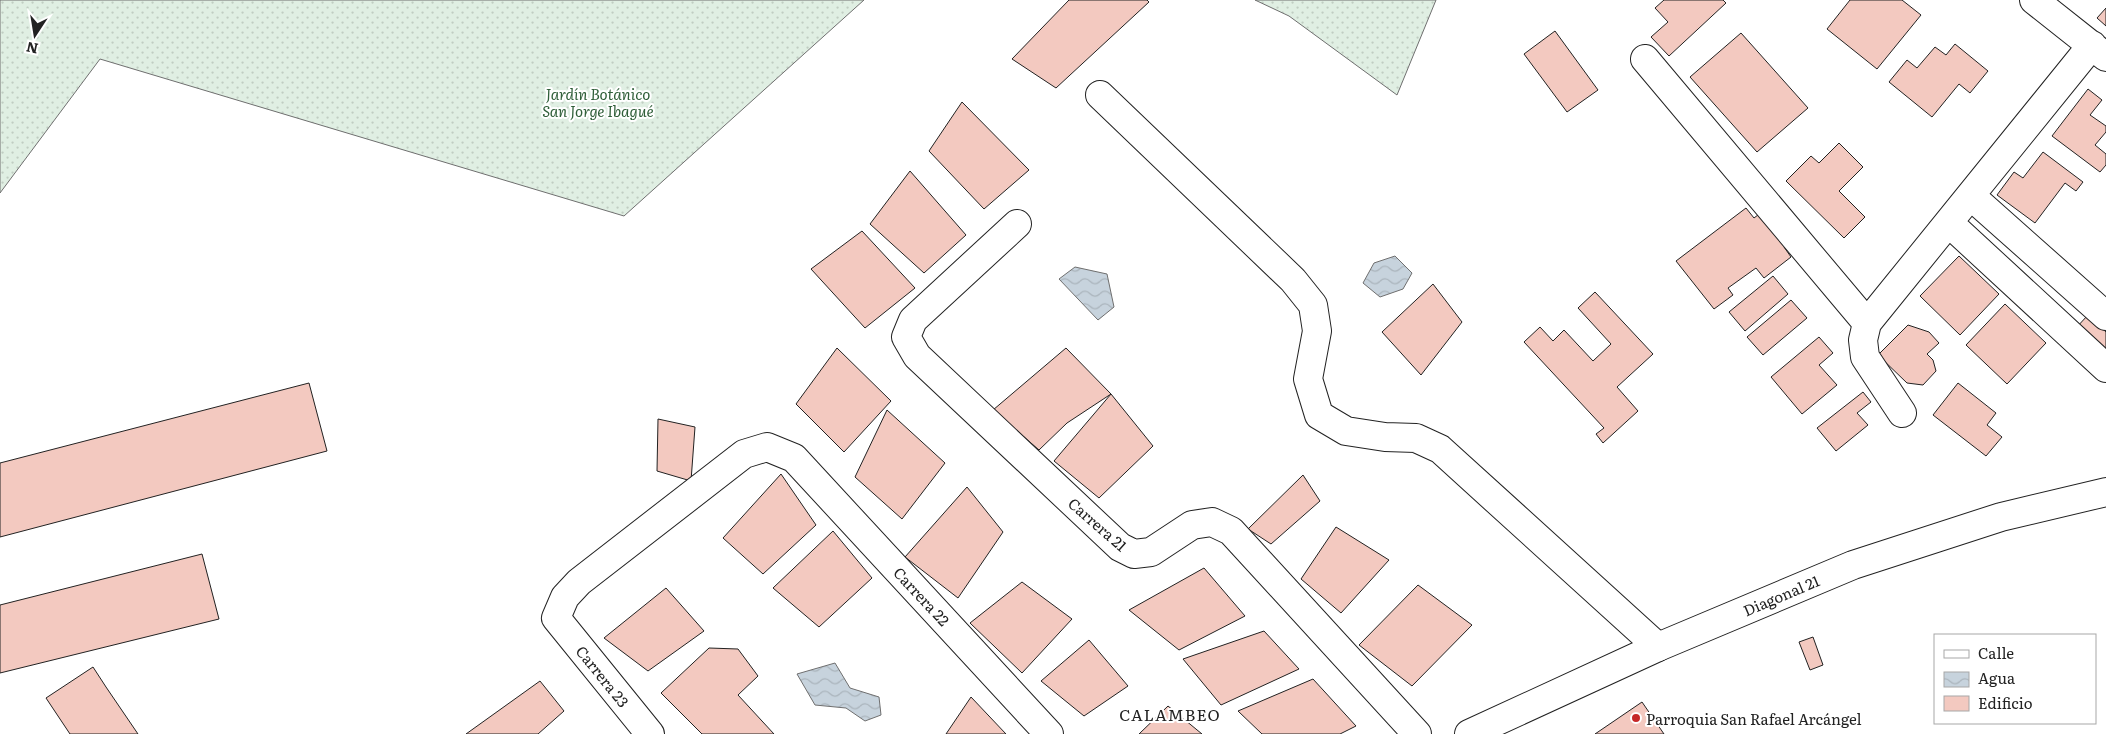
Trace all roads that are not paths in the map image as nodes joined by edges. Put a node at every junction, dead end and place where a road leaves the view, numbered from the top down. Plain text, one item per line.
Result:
1 (2034, 0) edge
2 (2099, 51) edge
3 (1645, 59) dead end
4 (1100, 95) dead end
5 (1971, 196) junction
6 (1949, 223) junction
7 (1018, 224) dead end
8 (2106, 316) edge
9 (1867, 323) junction
10 (2106, 368) edge
11 (1902, 413) dead end
12 (794, 458) joint
13 (2106, 492) edge
14 (1658, 647) junction
15 (650, 734) edge
16 (1049, 734) edge
17 (1416, 734) edge
18 (1469, 734) edge

1 - 2 street
2 - 5 street
3 - 9 street
4 - 14 street
5 - 6 street
5 - 8 street
6 - 9 street
6 - 10 street
7 - 17 street, Carrera 21
9 - 11 street
12 - 15 street, Carrera 23
12 - 16 street, Carrera 22
13 - 14 street, Diagonal 21
14 - 18 street, Diagonal 21

